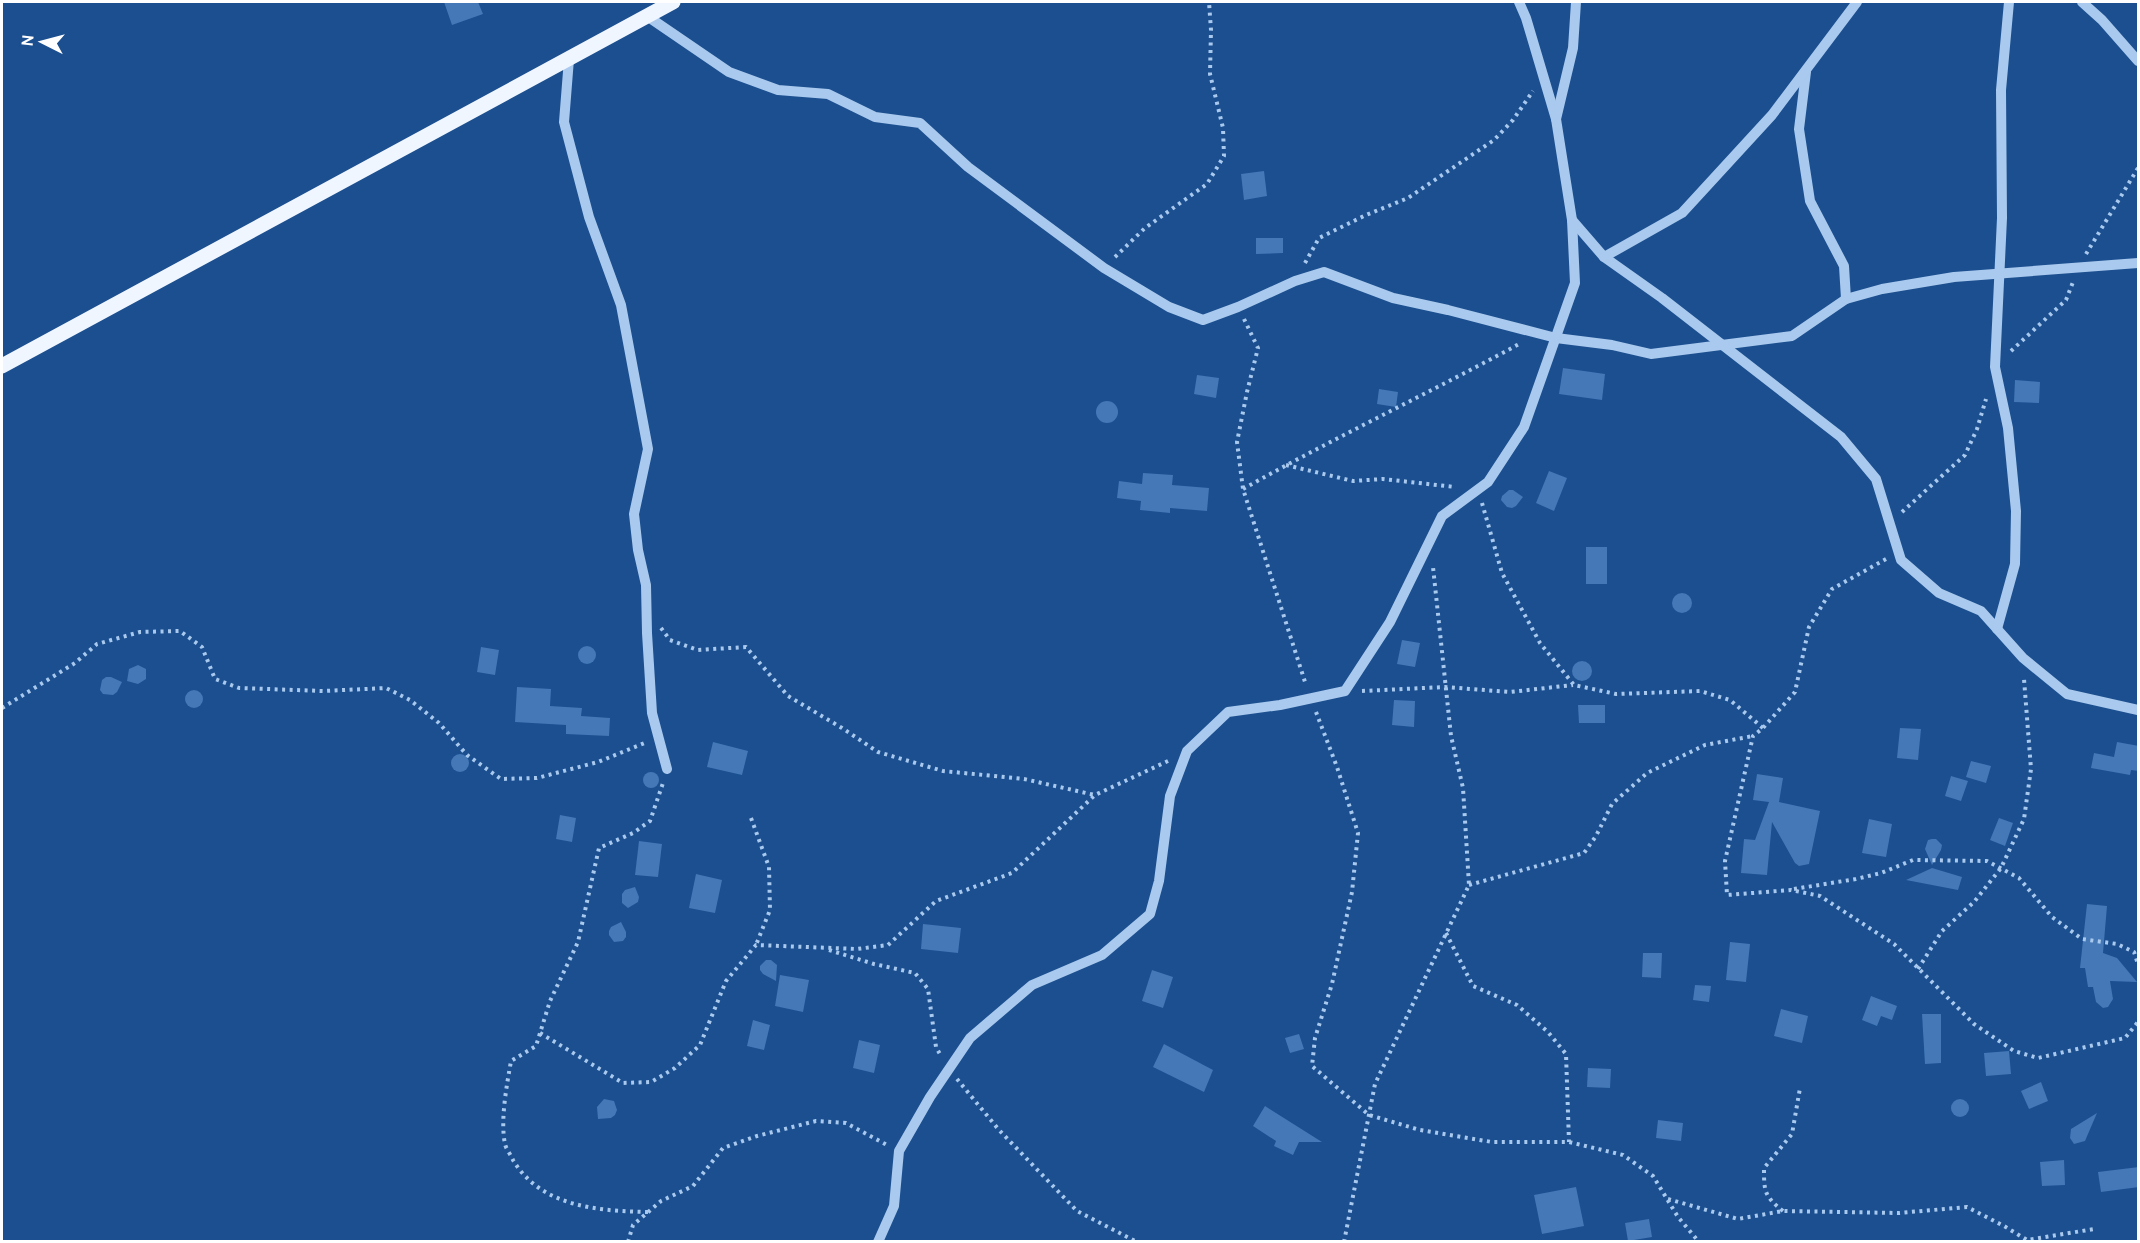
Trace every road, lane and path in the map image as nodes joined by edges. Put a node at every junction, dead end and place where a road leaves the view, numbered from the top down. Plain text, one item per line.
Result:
1 (673, 2) edge
2 (1209, 2) edge
3 (1519, 2) edge
4 (1576, 2) edge
5 (1857, 2) edge
6 (2009, 2) edge
7 (2082, 2) edge
8 (647, 16) junction
9 (569, 59) junction
10 (2139, 61) edge
11 (1807, 69) junction
12 (1543, 75) junction
13 (1556, 119) junction
14 (2139, 168) edge
15 (1572, 220) junction
16 (1604, 256) junction
17 (2139, 263) edge
18 (2078, 267) junction
19 (1104, 268) junction
20 (1999, 274) junction
21 (1295, 281) junction
22 (1846, 299) junction
23 (1238, 307) junction
24 (1538, 333) junction
25 (1556, 338) junction
26 (1724, 345) junction
27 (2, 366) edge
28 (1995, 366) junction
29 (1986, 398) dead end
30 (1286, 465) junction
31 (1243, 489) junction
32 (1478, 489) junction
33 (1890, 523) junction
34 (1430, 540) junction
35 (1899, 552) junction
36 (646, 609) junction
37 (1997, 629) junction
38 (2023, 658) junction
39 (1574, 685) junction
40 (1445, 687) junction
41 (1345, 691) junction
42 (1310, 698) junction
43 (2, 708) edge
44 (2139, 710) edge
45 (1763, 728) junction
46 (1753, 736) junction
47 (659, 737) junction
48 (1187, 752) junction
49 (667, 770) joint
50 (1095, 795) junction
51 (751, 818) dead end
52 (2001, 868) junction
53 (1469, 885) junction
54 (1791, 890) junction
55 (1446, 933) junction
56 (756, 945) junction
57 (823, 948) junction
58 (2139, 964) edge
59 (1918, 969) junction
60 (2139, 1022) edge
61 (540, 1033) junction
62 (949, 1069) junction
63 (1800, 1088) dead end
64 (1369, 1115) junction
65 (1569, 1142) junction
66 (899, 1151) junction
67 (1667, 1199) junction
68 (1783, 1211) junction
69 (648, 1212) junction
70 (2094, 1229) dead end
71 (352, 1241) edge
72 (2027, 1241) edge
73 (325, 1242) edge
74 (360, 1242) edge
75 (628, 1242) edge
76 (878, 1242) edge
77 (1137, 1242) edge
78 (1344, 1242) edge
79 (1699, 1242) edge

1 - 8 main road
2 - 19 path
3 - 12 street
4 - 13 street
5 - 11 street
6 - 20 street
7 - 10 street
8 - 9 main road
8 - 19 street
9 - 27 main road
9 - 36 street
11 - 16 street
11 - 22 street
12 - 13 street
12 - 21 path
13 - 15 street
14 - 18 path
15 - 16 street
15 - 25 street
16 - 26 street
17 - 18 street
18 - 20 street
18 - 28 path
19 - 23 street
20 - 22 street
20 - 28 street
21 - 23 street
21 - 24 street
22 - 26 street
23 - 31 path
24 - 25 street
24 - 30 path
25 - 26 street
25 - 32 street
26 - 33 street
28 - 37 street
29 - 33 path
30 - 31 path
30 - 32 path
31 - 42 path
32 - 34 street
32 - 39 path
33 - 35 street
34 - 40 path
34 - 41 street
35 - 37 street
35 - 45 path
36 - 47 street
36 - 50 path
37 - 38 street
38 - 44 street
38 - 52 path
39 - 40 path
39 - 45 path
40 - 41 path
40 - 53 path
41 - 42 street
42 - 48 street
42 - 64 path
43 - 47 path
45 - 46 path
46 - 53 path
46 - 54 path
47 - 49 street
48 - 50 path
48 - 62 street
49 - 61 path
50 - 57 path
51 - 56 path
52 - 54 path
52 - 58 path
52 - 59 path
53 - 55 path
54 - 59 path
55 - 64 path
55 - 65 path
56 - 57 path
56 - 61 path
57 - 62 path
59 - 60 path
61 - 69 path
62 - 66 street
62 - 77 path
63 - 68 path
64 - 65 path
64 - 78 path
65 - 67 path
66 - 69 path
66 - 76 street
67 - 68 path
67 - 79 path
68 - 72 path
69 - 75 path
70 - 72 path
71 - 73 path
71 - 74 path

